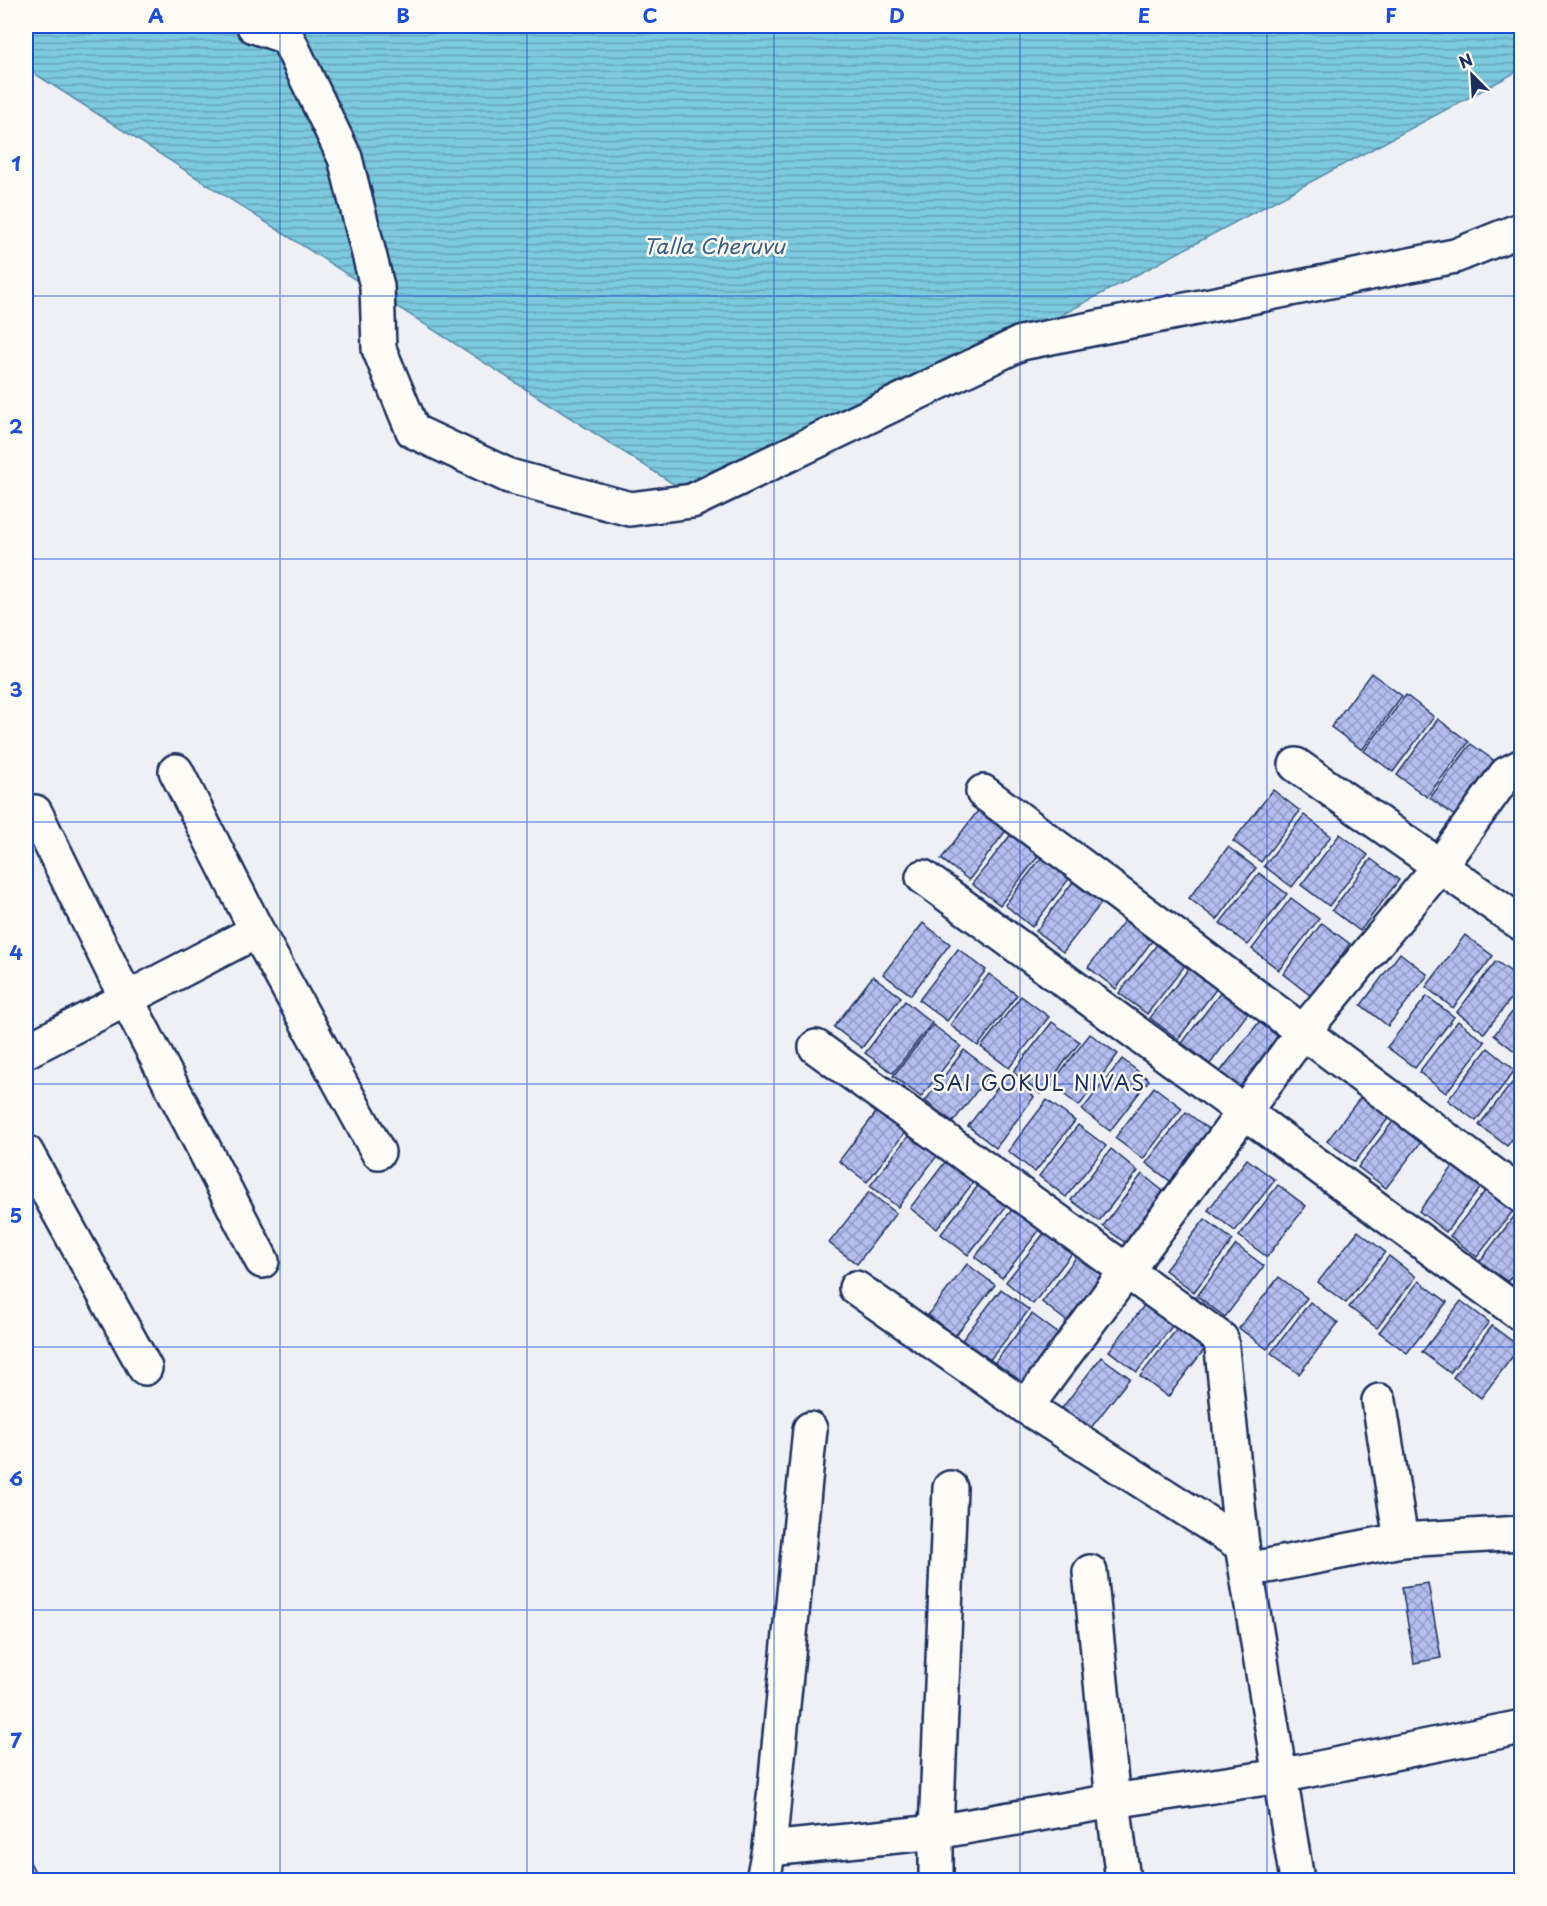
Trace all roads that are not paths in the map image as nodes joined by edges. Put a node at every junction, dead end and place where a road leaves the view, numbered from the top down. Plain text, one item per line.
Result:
1 (254, 26) edge
2 (1521, 229) edge
3 (1296, 765) dead end
4 (1521, 766) edge
5 (176, 771) dead end
6 (983, 792) dead end
7 (35, 812) dead end
8 (1440, 866) junction
9 (923, 878) dead end
10 (1521, 924) edge
11 (257, 931) junction
12 (127, 1000) junction
13 (1303, 1032) junction
14 (816, 1047) dead end
15 (26, 1051) edge
16 (1244, 1112) junction
17 (26, 1152) edge
18 (378, 1152) dead end
19 (1521, 1196) edge
20 (262, 1261) dead end
21 (1126, 1271) junction
22 (856, 1288) dead end
23 (1521, 1315) edge
24 (145, 1368) dead end
25 (1379, 1401) dead end
26 (1026, 1407) junction
27 (810, 1429) dead end
28 (950, 1488) dead end
29 (1521, 1533) edge
30 (1401, 1540) junction
31 (1244, 1557) junction
32 (1090, 1572) dead end
33 (1521, 1727) edge
34 (1280, 1776) junction
35 (1113, 1801) junction
36 (936, 1832) junction
37 (770, 1849) junction
38 (763, 1881) edge
39 (936, 1881) edge
40 (1123, 1881) edge
41 (1297, 1881) edge

1 - 2 street
3 - 8 street
4 - 8 street
5 - 11 street
6 - 13 street
7 - 12 street
8 - 10 street
8 - 13 street
9 - 16 street
11 - 12 street
11 - 18 street
12 - 15 street
12 - 20 street
13 - 16 street
13 - 19 street
14 - 21 street
16 - 21 street
16 - 23 street
17 - 24 street
21 - 26 street
21 - 31 street
22 - 26 street
25 - 30 street
26 - 31 street
27 - 37 street
28 - 36 street
29 - 30 street
30 - 31 street
31 - 34 street
32 - 35 street
33 - 34 street
34 - 35 street
34 - 41 street
35 - 36 street
35 - 40 street
36 - 37 street
36 - 39 street
37 - 38 street

